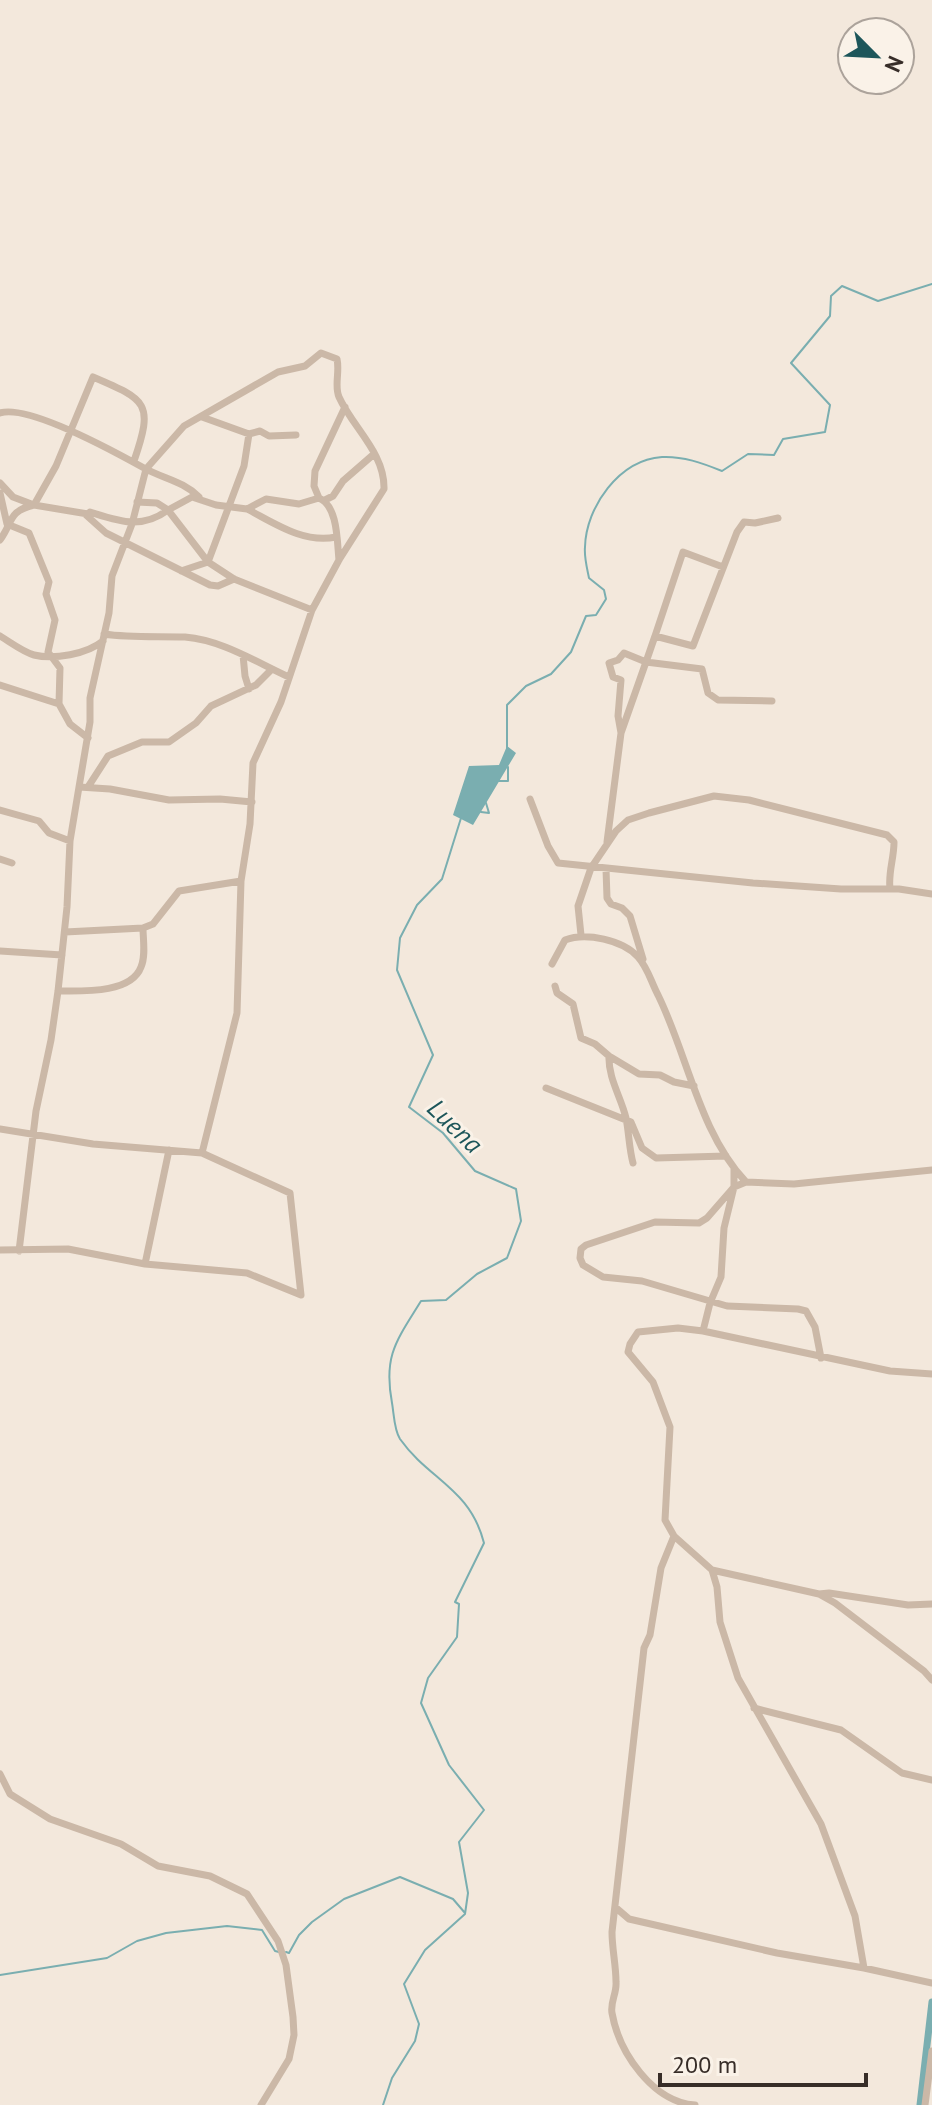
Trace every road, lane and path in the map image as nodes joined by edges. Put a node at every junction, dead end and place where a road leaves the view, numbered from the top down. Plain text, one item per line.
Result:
1 (345, 407) junction
2 (0, 413) edge
3 (202, 417) junction
4 (69, 431) junction
5 (249, 434) junction
6 (296, 435) dead end
7 (374, 454) junction
8 (134, 461) junction
9 (146, 469) junction
10 (0, 483) edge
11 (0, 493) edge
12 (199, 497) junction
13 (322, 499) junction
14 (137, 502) junction
15 (34, 505) junction
16 (227, 506) junction
17 (247, 509) junction
18 (168, 510) junction
19 (84, 513) junction
20 (778, 518) dead end
21 (7, 524) junction
22 (132, 524) junction
23 (336, 537) junction
24 (0, 540) edge
25 (124, 543) junction
26 (339, 560) junction
27 (208, 562) junction
28 (723, 567) junction
29 (181, 571) junction
30 (234, 579) junction
31 (312, 610) junction
32 (0, 636) edge
33 (655, 636) junction
34 (104, 638) junction
35 (49, 655) junction
36 (243, 655) junction
37 (646, 662) junction
38 (272, 669) junction
39 (289, 677) junction
40 (0, 685) edge
41 (249, 689) junction
42 (772, 701) dead end
43 (59, 704) junction
44 (621, 733) junction
45 (88, 738) junction
46 (84, 787) junction
47 (530, 799) dead end
48 (252, 802) junction
49 (0, 810) edge
50 (70, 841) junction
51 (607, 847) junction
52 (0, 859) edge
53 (12, 863) dead end
54 (591, 868) junction
55 (606, 869) junction
56 (241, 881) junction
57 (890, 889) junction
58 (932, 894) edge
59 (143, 928) junction
60 (65, 932) junction
61 (581, 935) junction
62 (0, 951) edge
63 (62, 955) junction
64 (552, 964) dead end
65 (645, 965) junction
66 (555, 986) dead end
67 (58, 991) junction
68 (609, 1056) junction
69 (694, 1086) junction
70 (546, 1088) dead end
71 (626, 1120) junction
72 (0, 1129) edge
73 (33, 1135) junction
74 (169, 1150) junction
75 (202, 1153) junction
76 (726, 1156) junction
77 (633, 1163) dead end
78 (734, 1169) junction
79 (932, 1170) edge
80 (746, 1182) junction
81 (734, 1187) junction
82 (0, 1250) edge
83 (19, 1251) junction
84 (145, 1264) junction
85 (710, 1303) junction
86 (703, 1331) junction
87 (821, 1358) junction
88 (932, 1374) edge
89 (674, 1536) junction
90 (712, 1570) junction
91 (819, 1594) junction
92 (932, 1604) edge
93 (932, 1680) edge
94 (754, 1708) junction
95 (0, 1774) edge
96 (932, 1780) edge
97 (615, 1907) junction
98 (864, 1968) junction
99 (932, 1983) edge
100 (932, 2051) edge
101 (261, 2105) edge
102 (695, 2105) edge
103 (925, 2105) edge

1 - 3 street
1 - 7 street
1 - 13 street
2 - 4 street
3 - 5 street
3 - 9 street
4 - 8 street
4 - 8 street
4 - 15 street
5 - 6 street
5 - 16 street
7 - 13 street
7 - 26 street
8 - 9 street
9 - 12 street
9 - 14 street
10 - 15 street
11 - 21 street
12 - 16 street
12 - 18 street
13 - 17 street
13 - 23 street
14 - 18 street
14 - 22 street
15 - 19 street
15 - 21 street
16 - 17 street
16 - 27 street
17 - 23 street
18 - 22 street
18 - 27 street
19 - 22 street
19 - 25 street
20 - 28 street
21 - 24 street
21 - 35 street
22 - 25 street
23 - 26 street
25 - 29 street
25 - 34 street
26 - 31 street
27 - 29 street
27 - 30 street
28 - 33 street
28 - 33 street
29 - 30 street
30 - 31 street
31 - 39 street
32 - 35 street
33 - 37 street
34 - 35 street
34 - 36 street
34 - 45 street
35 - 43 street
36 - 38 street
36 - 41 street
37 - 42 street
37 - 44 street
37 - 44 street
38 - 39 street
38 - 41 street
39 - 48 street
40 - 43 street
41 - 46 street
43 - 45 street
44 - 51 street
45 - 46 street
46 - 48 street
46 - 50 street
47 - 54 street
48 - 56 street
49 - 50 street
50 - 60 street
51 - 54 street
51 - 57 street
52 - 53 street
54 - 55 street
54 - 61 street
55 - 57 street
55 - 65 street
56 - 59 street
56 - 75 street
57 - 58 street
59 - 60 street
59 - 67 street
60 - 63 street
61 - 64 street
61 - 65 street
62 - 63 street
63 - 67 street
65 - 69 street
66 - 68 street
67 - 73 street
68 - 69 street
68 - 71 street
69 - 76 street
70 - 71 street
71 - 76 street
71 - 77 street
72 - 73 street
73 - 74 street
73 - 83 street
74 - 75 street
74 - 84 street
75 - 84 street
76 - 78 street
78 - 80 street
78 - 81 street
79 - 80 street
80 - 81 street
81 - 85 street
81 - 85 street
82 - 83 street
83 - 84 street
85 - 86 street
85 - 87 street
86 - 87 street
86 - 89 street
87 - 88 street
89 - 90 street
89 - 97 street
90 - 91 street
90 - 94 street
91 - 92 street
91 - 93 street
94 - 96 street
94 - 98 street
95 - 101 street
97 - 98 street
97 - 102 street
98 - 99 street
100 - 103 street

